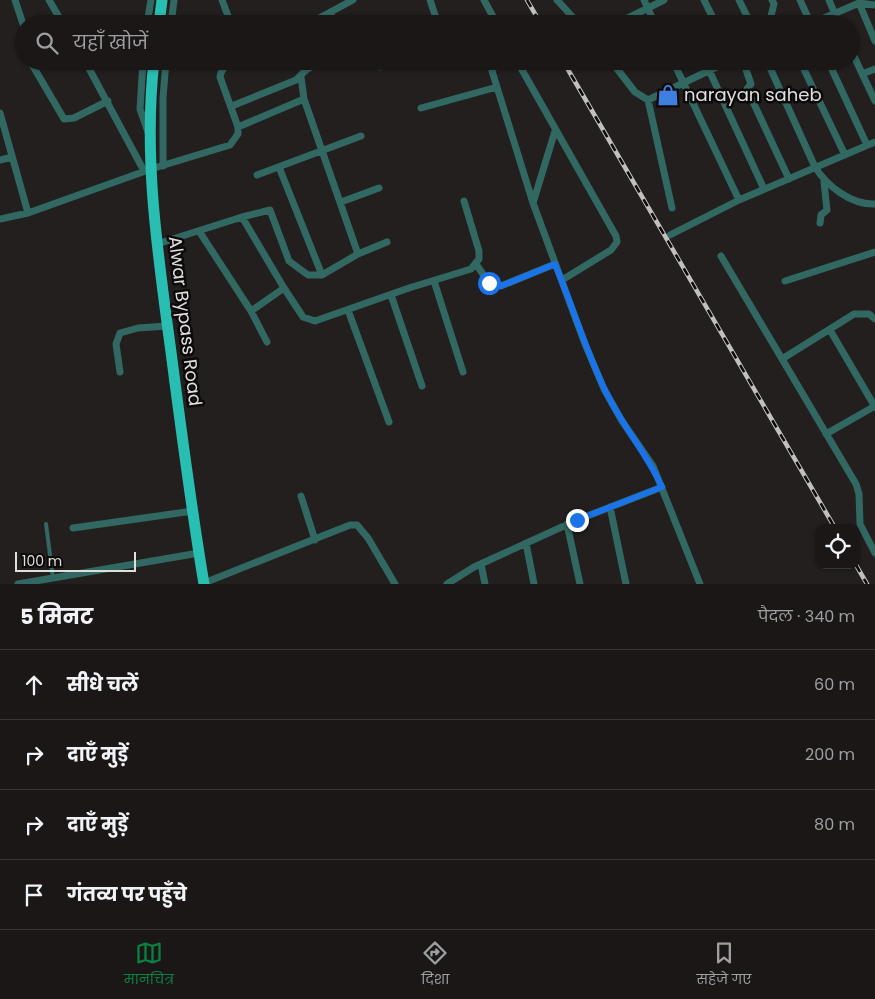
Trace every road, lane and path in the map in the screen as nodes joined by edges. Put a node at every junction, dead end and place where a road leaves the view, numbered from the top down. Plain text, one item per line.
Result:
1 (15, 0) edge
2 (49, 0) edge
3 (151, 0) edge
4 (162, 0) edge
5 (174, 0) edge
6 (222, 0) edge
7 (353, 0) edge
8 (430, 0) edge
9 (484, 0) edge
10 (556, 0) edge
11 (644, 0) edge
12 (664, 0) edge
13 (704, 0) edge
14 (739, 0) edge
15 (772, 0) edge
16 (800, 0) edge
17 (829, 0) edge
18 (863, 2) edge
19 (875, 5) edge
20 (648, 8) junction
21 (330, 12) junction
22 (834, 13) junction
23 (20, 15) edge
24 (58, 15) edge
25 (148, 15) edge
26 (160, 15) edge
27 (172, 15) edge
28 (228, 15) edge
29 (324, 15) edge
30 (331, 15) edge
31 (435, 15) edge
32 (492, 15) edge
33 (570, 15) edge
34 (634, 15) edge
35 (652, 15) edge
36 (712, 15) edge
37 (746, 15) edge
38 (771, 15) edge
39 (807, 15) edge
40 (830, 15) edge
41 (875, 40) edge
42 (875, 68) edge
43 (35, 70) edge
44 (90, 70) edge
45 (142, 70) edge
46 (153, 70) edge
47 (165, 70) edge
48 (222, 70) edge
49 (306, 70) edge
50 (492, 70) edge
51 (522, 70) edge
52 (618, 70) edge
53 (677, 70) edge
54 (709, 70) joint
55 (746, 70) edge
56 (771, 70) edge
57 (805, 70) edge
58 (832, 70) edge
59 (860, 70) edge
60 (862, 74) junction
61 (301, 77) junction
62 (684, 84) junction
63 (496, 87) junction
64 (304, 100) junction
65 (648, 100) junction
66 (108, 101) junction
67 (875, 102) edge
68 (232, 106) junction
69 (421, 108) dead end
70 (0, 113) edge
71 (238, 126) junction
72 (555, 131) junction
73 (361, 136) dead end
74 (150, 139) junction
75 (875, 142) edge
76 (867, 145) junction
77 (321, 151) junction
78 (845, 155) junction
79 (12, 157) junction
80 (0, 160) edge
81 (163, 166) junction
82 (279, 167) junction
83 (815, 168) junction
84 (147, 170) junction
85 (257, 175) dead end
86 (789, 178) junction
87 (824, 182) junction
88 (380, 188) dead end
89 (764, 189) junction
90 (739, 200) junction
91 (341, 202) junction
92 (464, 202) dead end
93 (533, 203) junction
94 (875, 204) edge
95 (672, 208) dead end
96 (28, 212) junction
97 (242, 217) junction
98 (0, 219) edge
99 (820, 223) dead end
100 (200, 231) junction
101 (670, 235) dead end
102 (387, 242) dead end
103 (157, 244) junction
104 (875, 252) edge
105 (358, 254) junction
106 (721, 256) dead end
107 (476, 264) junction
108 (555, 264) junction
109 (322, 275) junction
110 (562, 280) junction
111 (434, 281) junction
112 (785, 281) dead end
113 (284, 288) junction
114 (391, 295) junction
115 (348, 310) junction
116 (251, 311) junction
117 (875, 320) edge
118 (167, 326) junction
119 (830, 330) junction
120 (267, 342) dead end
121 (782, 359) junction
122 (120, 372) dead end
123 (463, 372) dead end
124 (422, 386) dead end
125 (875, 407) edge
126 (389, 422) dead end
127 (826, 434) junction
128 (662, 487) junction
129 (301, 496) dead end
130 (610, 507) junction
131 (193, 511) junction
132 (46, 524) dead end
133 (567, 524) junction
134 (73, 528) dead end
135 (315, 540) junction
136 (526, 543) junction
137 (199, 553) junction
138 (875, 553) edge
139 (481, 564) junction
140 (53, 578) junction
141 (18, 584) edge
142 (204, 584) edge
143 (395, 584) edge
144 (447, 584) edge
145 (485, 584) edge
146 (534, 584) edge
147 (580, 584) edge
148 (626, 584) edge
149 (700, 584) edge

1 - 23 street
2 - 24 street
3 - 25 street
4 - 26 highway
5 - 27 street
6 - 28 street
7 - 21 street
8 - 31 street
9 - 32 street
10 - 33 street
11 - 20 street
12 - 20 street
13 - 36 street
14 - 37 street
15 - 38 street
16 - 39 street
17 - 22 street
18 - 19 street
18 - 22 street
18 - 41 street
20 - 34 street
20 - 35 street
21 - 29 street
21 - 30 street
22 - 40 street
42 - 60 street
43 - 66 street
44 - 66 street
45 - 74 street
46 - 74 highway, Alwar Bypass Road
47 - 81 street
48 - 68 street
49 - 61 street
50 - 63 street
51 - 72 street
52 - 65 street
53 - 62 street
54 - 62 street
54 - 89 street
55 - 86 street
56 - 83 street
57 - 78 street
58 - 76 street
59 - 60 street
60 - 67 street
61 - 64 street
61 - 68 street
62 - 65 street
62 - 90 street
63 - 69 street
63 - 93 street
64 - 71 street
64 - 77 street
65 - 95 street
66 - 84 street
68 - 71 street
70 - 79 street
71 - 81 street
72 - 93 street
72 - 110 street
73 - 77 street
74 - 84 highway, Alwar Bypass Road
75 - 76 street
76 - 78 street
77 - 82 street
77 - 91 street
78 - 83 street
79 - 80 street
79 - 96 street
81 - 84 street
82 - 85 street
82 - 109 street
83 - 86 street
83 - 87 street
84 - 96 street
84 - 103 highway, Alwar Bypass Road
86 - 89 street
87 - 94 street
87 - 99 street
88 - 91 street
89 - 90 street
90 - 101 street
91 - 105 street
92 - 107 street
93 - 108 street
96 - 98 street
97 - 100 street
97 - 109 street
97 - 113 street
100 - 103 street
100 - 116 street
102 - 105 street
103 - 118 highway, Alwar Bypass Road
104 - 112 street
105 - 109 street
106 - 121 street
107 - 108 street
107 - 111 street
108 - 110 street
110 - 128 street
111 - 114 street
111 - 123 street
113 - 115 street
113 - 116 street
114 - 115 street
114 - 124 street
115 - 126 street
116 - 120 street
117 - 119 street
118 - 122 street
118 - 131 highway, Alwar Bypass Road
119 - 121 street
119 - 125 street
121 - 127 street
125 - 127 street
127 - 138 street
128 - 130 street
128 - 149 street
129 - 135 street
130 - 133 street
130 - 148 street
131 - 134 street
131 - 137 highway, Alwar Bypass Road
132 - 140 lane
133 - 136 street
133 - 147 street
135 - 142 street
135 - 143 street
136 - 139 street
136 - 146 street
137 - 140 street
137 - 142 highway, Alwar Bypass Road
139 - 144 street
139 - 145 street
140 - 141 street

